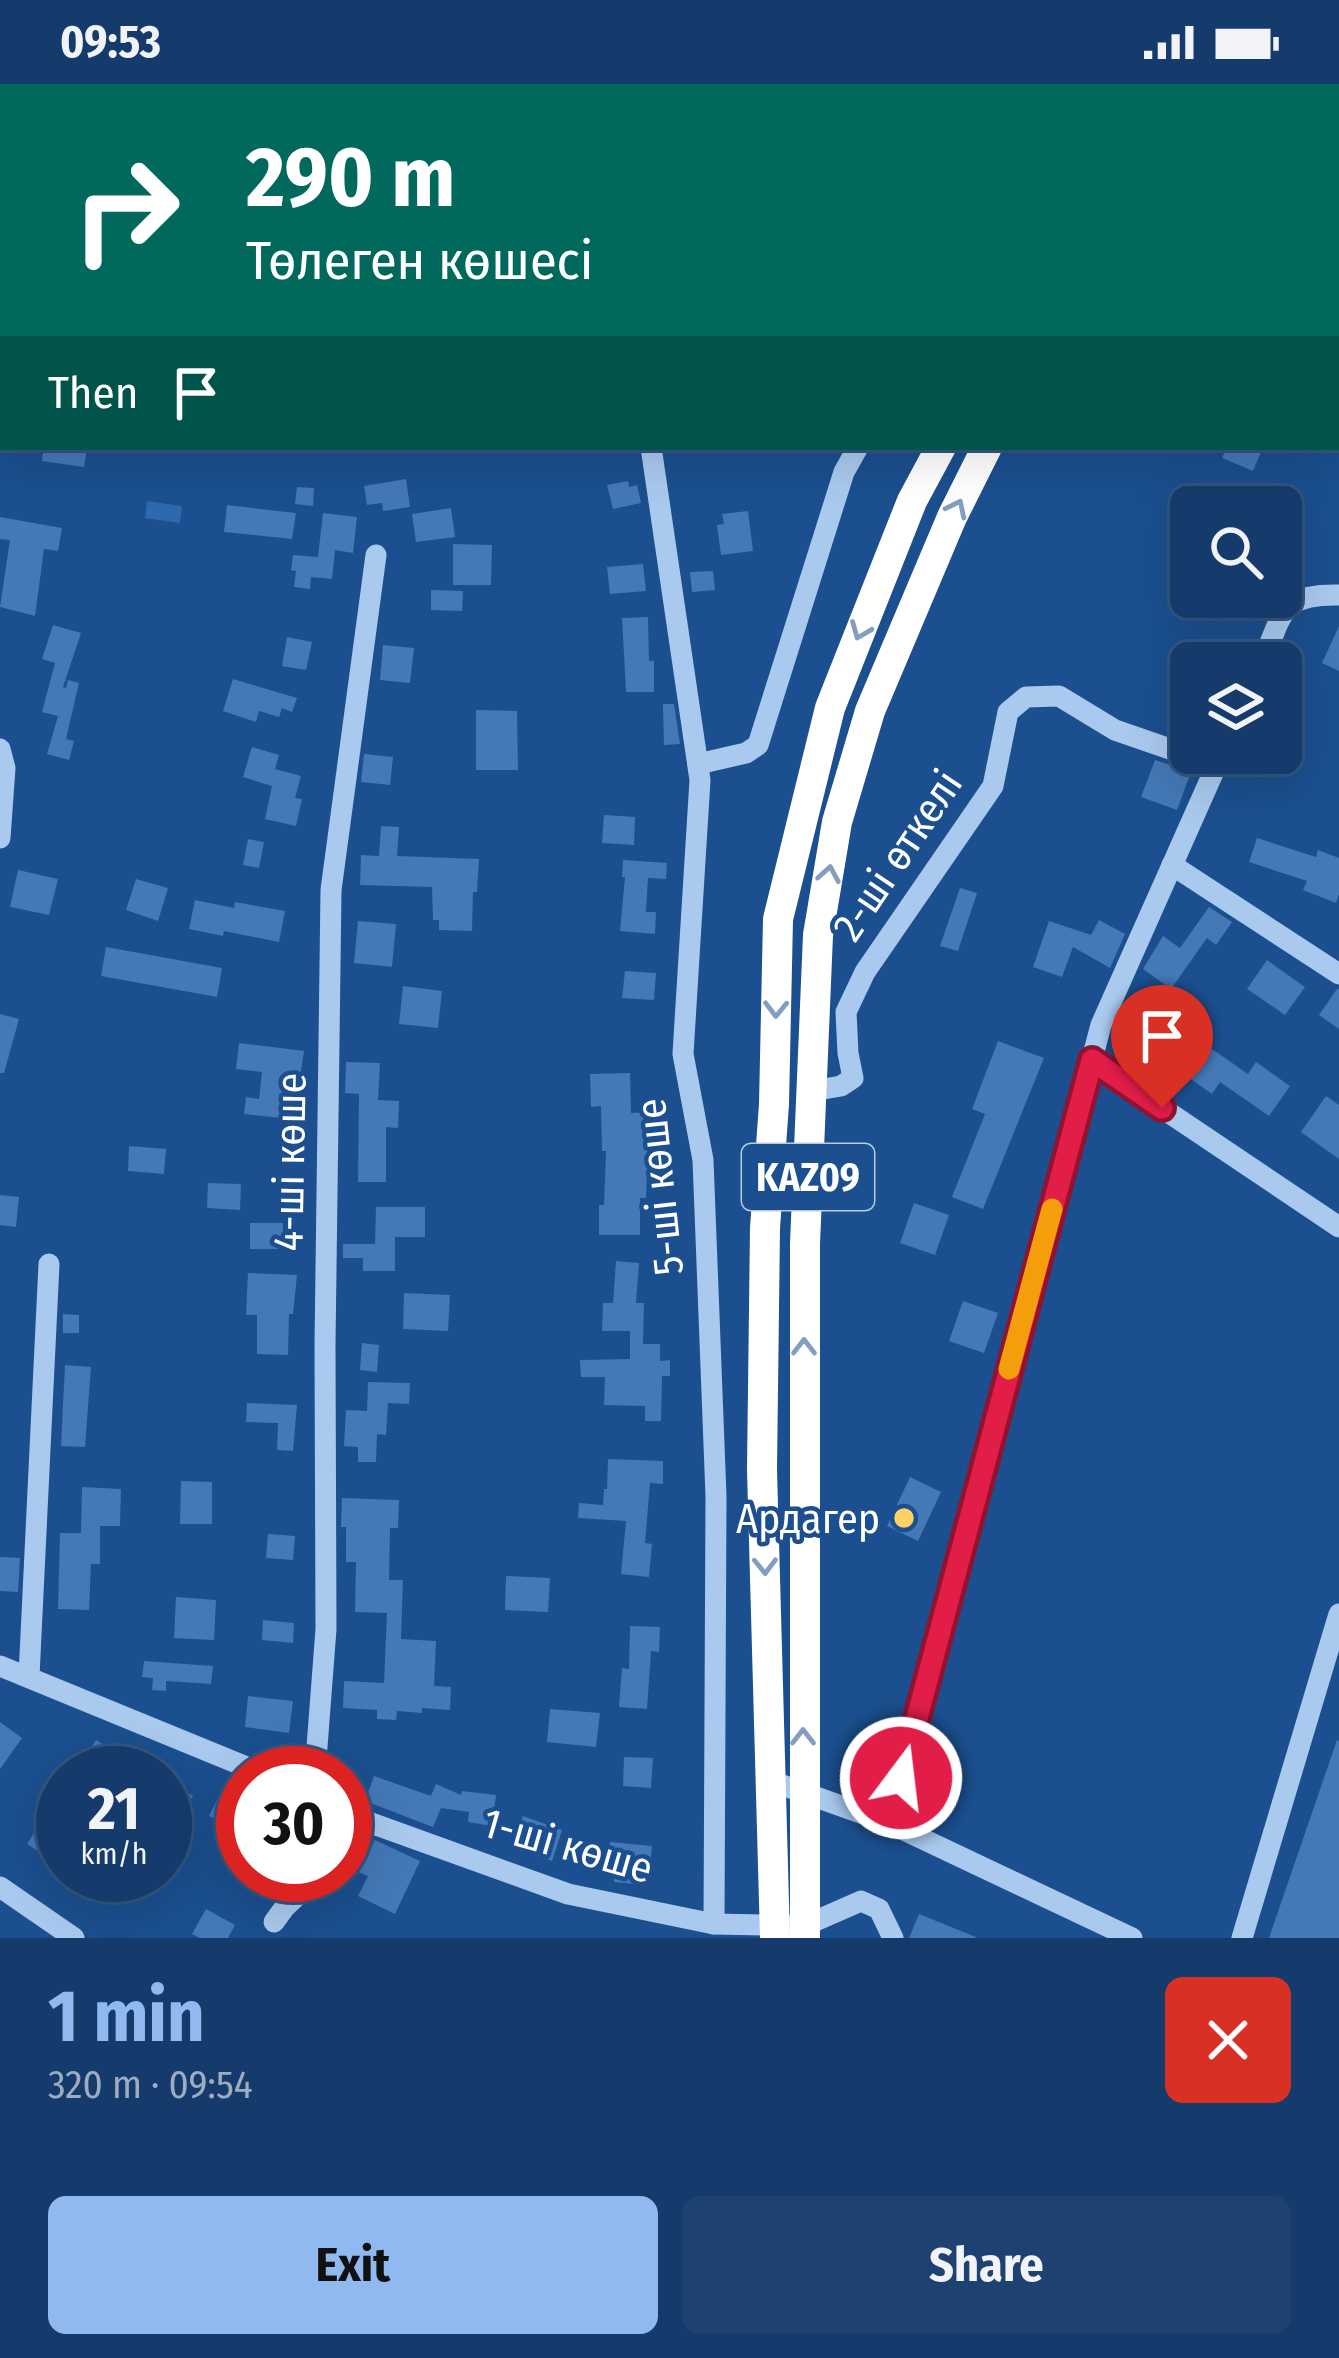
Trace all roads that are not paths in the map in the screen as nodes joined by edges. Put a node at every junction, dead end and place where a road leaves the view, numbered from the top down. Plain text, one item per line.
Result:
1 (651, 450) edge
2 (856, 450) edge
3 (939, 450) edge
4 (986, 450) edge
5 (376, 555) dead end
6 (1339, 595) edge
7 (1272, 642) edge
8 (1170, 745) edge
9 (0, 749) edge
10 (698, 764) junction
11 (1212, 774) edge
12 (0, 838) edge
13 (1172, 865) junction
14 (1339, 974) edge
15 (1092, 1060) junction
16 (812, 1091) junction
17 (1339, 1227) edge
18 (49, 1264) dead end
19 (1338, 1622) edge
20 (0, 1666) edge
21 (29, 1676) junction
22 (317, 1746) edge
23 (216, 1754) edge
24 (770, 1781) junction
25 (803, 1793) junction
26 (372, 1822) edge
27 (889, 1823) junction
28 (0, 1887) edge
29 (289, 1902) edge
30 (274, 1922) dead end
31 (714, 1924) junction
32 (790, 1932) edge
33 (74, 1938) edge
34 (893, 1938) edge
35 (1132, 1938) edge
36 (1242, 1938) edge

1 - 10 street, 5-шi көше
2 - 10 street
3 -> 24 highway, KAZ09
16 -> 4 highway, KAZ09
5 - 22 street, 4-шi көше
6 - 7 street
8 - 16 street, 2-ші өткелі
9 - 12 street
10 - 31 street, 5-шi көше
11 - 13 street
13 - 14 street
13 - 15 street
15 - 17 street
15 - 27 street
25 -> 16 highway, KAZ09
18 - 21 street
19 - 36 street
20 - 21 street
21 - 23 street
24 - 25 street
24 - 32 highway, KAZ09
25 - 27 street
25 - 32 highway, KAZ09
26 - 31 street, 1-ші көше
27 - 35 street
28 - 33 street
29 - 30 street
31 - 32 street, 1-ші көше
32 - 34 street

